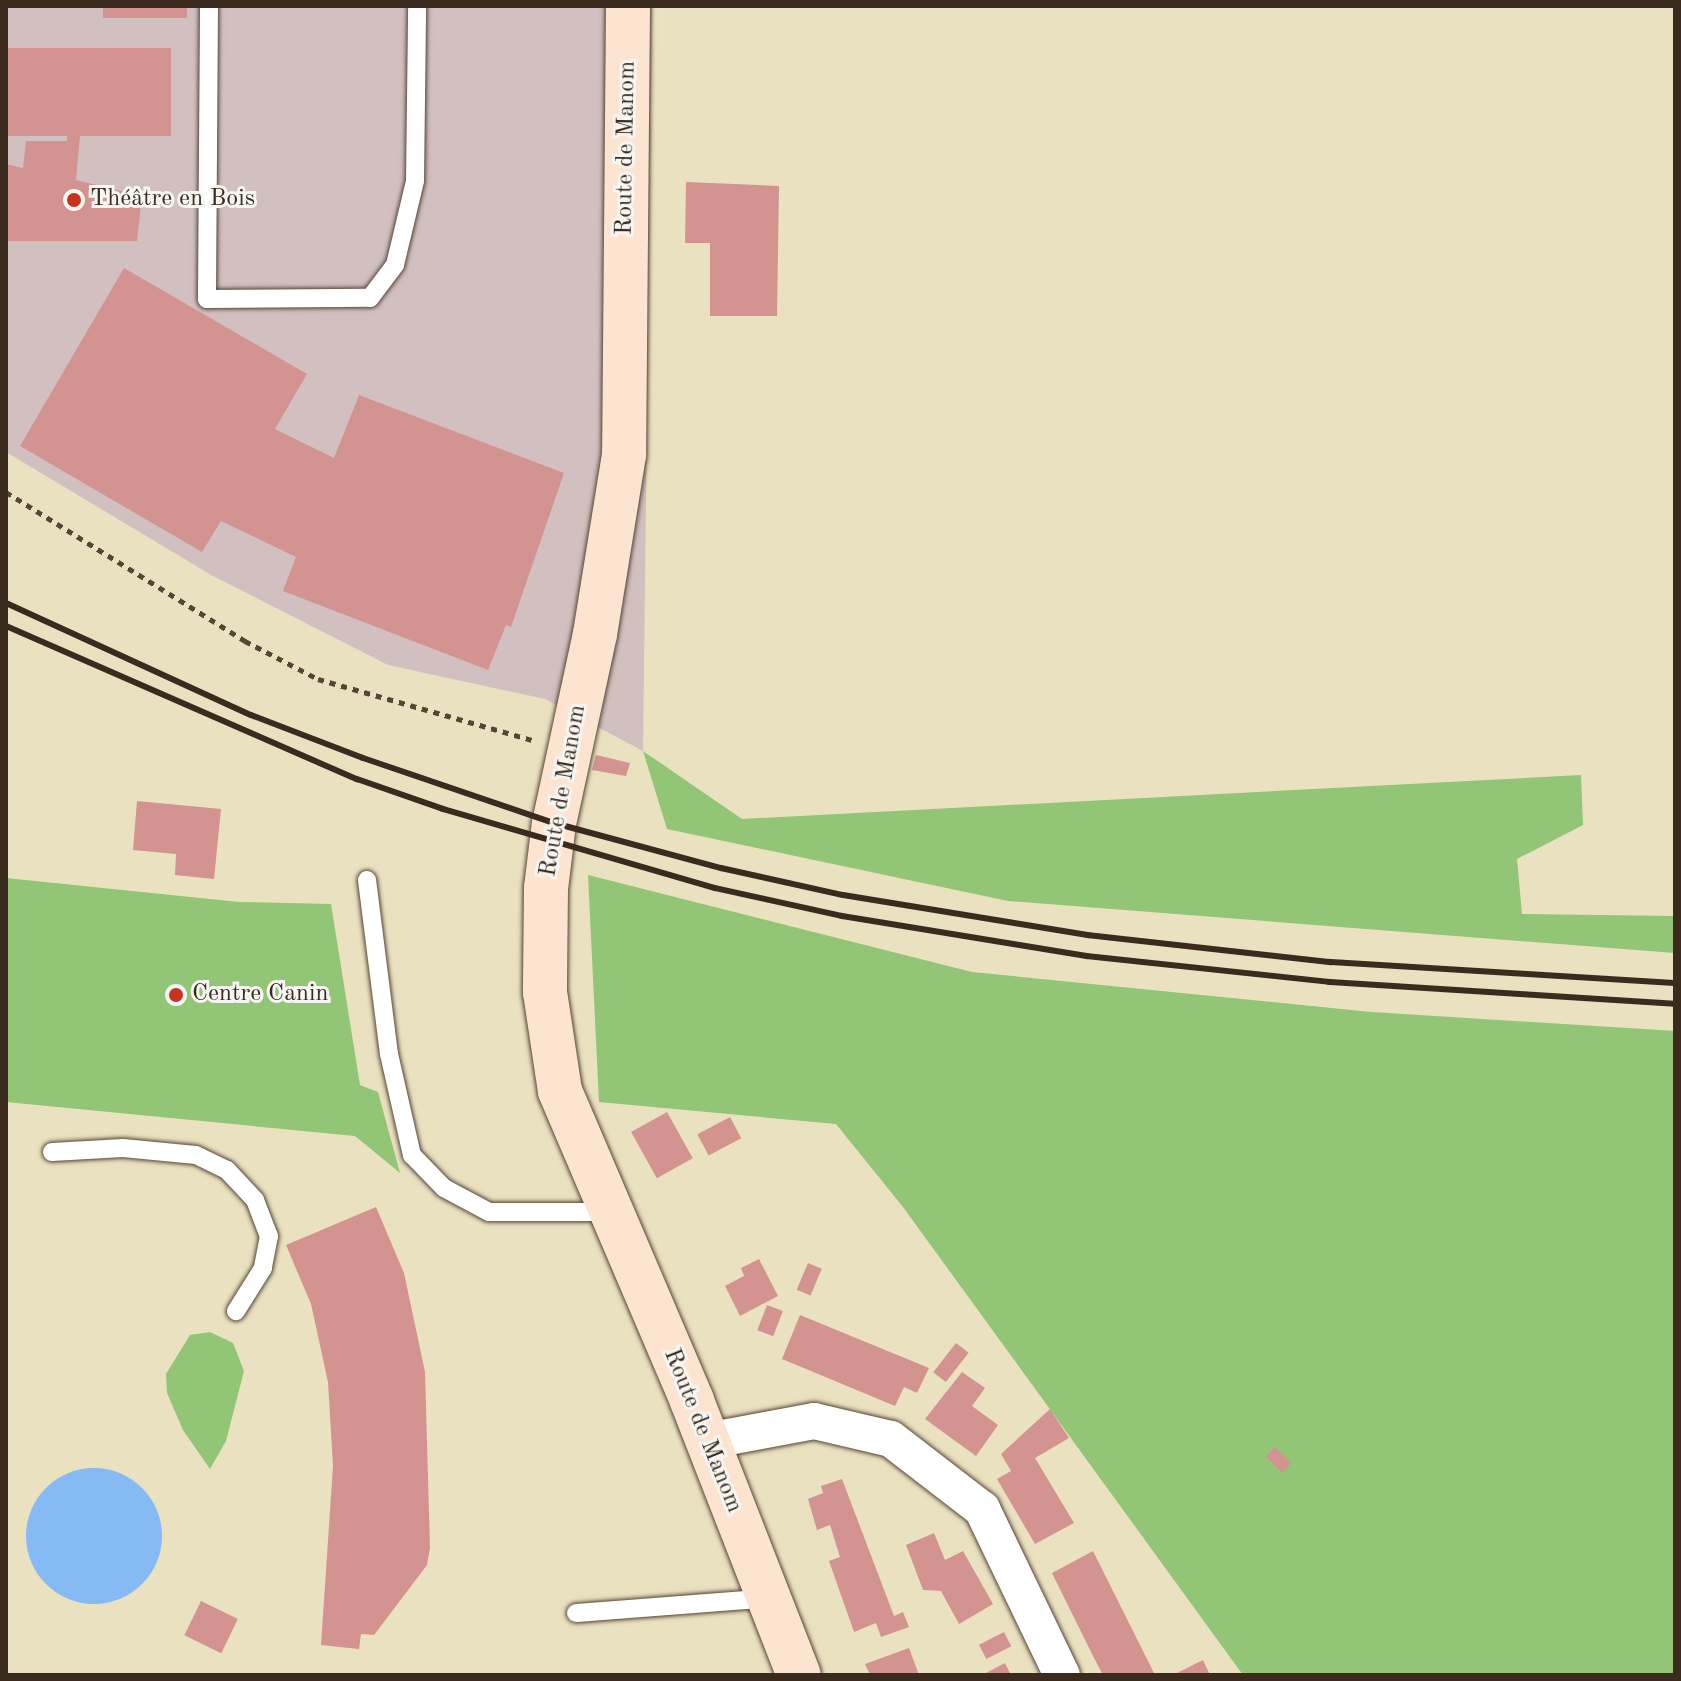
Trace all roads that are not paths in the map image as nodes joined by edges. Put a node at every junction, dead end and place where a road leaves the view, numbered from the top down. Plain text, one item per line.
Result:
1 (209, 6) edge
2 (417, 6) edge
3 (628, 6) edge
4 (367, 880) dead end
5 (52, 1152) dead end
6 (610, 1212) junction
7 (236, 1311) dead end
8 (707, 1441) junction
9 (769, 1598) junction
10 (576, 1613) dead end
11 (799, 1675) edge
12 (1062, 1675) edge

1 - 2 lane
3 - 6 street, Route de Manom
4 - 6 lane
5 - 7 lane
6 - 8 street, Route de Manom
8 - 9 street, Route de Manom
8 - 12 street
9 - 10 lane
9 - 11 street, Route de Manom

